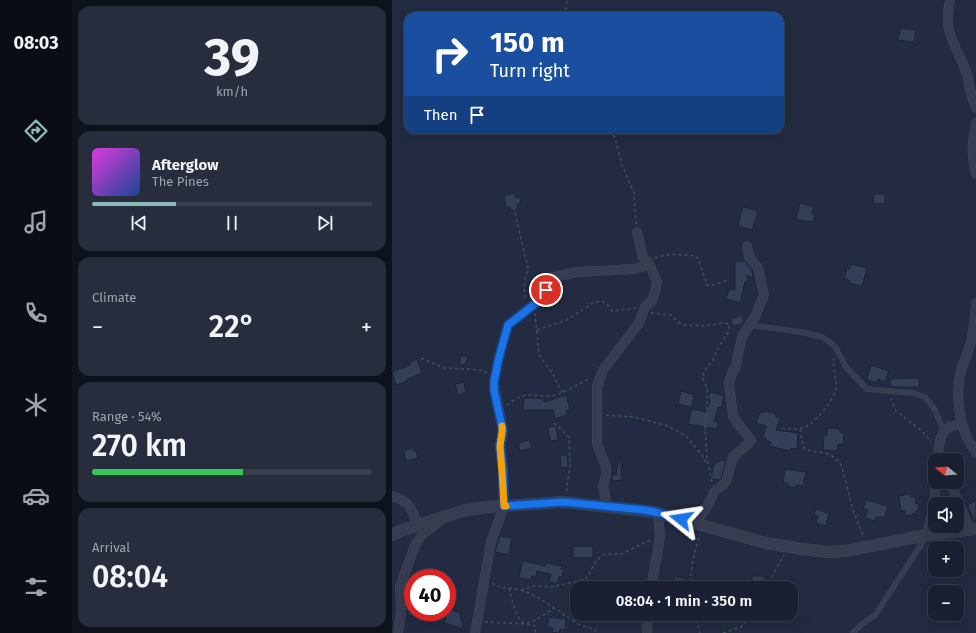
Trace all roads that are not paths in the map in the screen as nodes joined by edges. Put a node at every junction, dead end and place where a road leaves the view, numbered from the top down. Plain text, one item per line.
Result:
1 (950, 0) edge
2 (976, 108) edge
3 (976, 122) edge
4 (976, 174) edge
5 (637, 232) road end
6 (747, 246) dead end
7 (648, 263) junction
8 (976, 303) edge
9 (749, 325) junction
10 (962, 425) junction
11 (944, 431) junction
12 (939, 453) edge
13 (976, 454) edge
14 (935, 489) edge
15 (953, 489) edge
16 (392, 496) edge
17 (504, 506) junction
18 (608, 506) junction
19 (658, 513) junction
20 (444, 517) junction
21 (697, 524) junction
22 (417, 526) junction
23 (973, 530) edge
24 (392, 535) edge
25 (927, 535) junction
26 (652, 581) edge
27 (648, 621) edge
28 (398, 633) edge
29 (475, 633) edge
30 (647, 633) edge
31 (853, 633) edge

1 - 2 street
3 - 4 street
5 - 7 street
6 - 9 street
7 - 17 street
7 - 18 street
8 - 10 street
9 - 11 lane
9 - 21 street
10 - 11 street
10 - 13 street
11 - 12 street
14 - 25 street
15 - 23 street
16 - 22 street
17 - 18 street
17 - 20 street
17 - 29 street
18 - 19 street
19 - 21 street
19 - 26 street
20 - 22 street
20 - 28 street
21 - 25 street
22 - 24 street
23 - 25 street
25 - 31 lane
27 - 30 street

